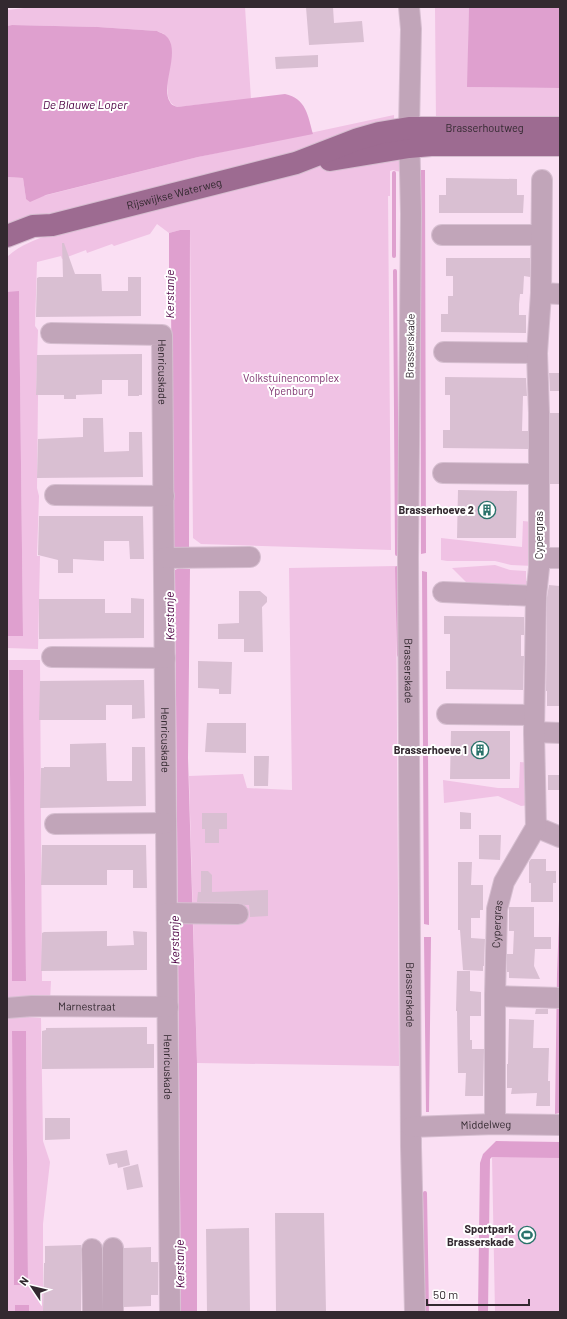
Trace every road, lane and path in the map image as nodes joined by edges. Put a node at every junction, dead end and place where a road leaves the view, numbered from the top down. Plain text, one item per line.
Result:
1 (409, 7) edge
2 (419, 7) edge
3 (411, 29) junction
4 (560, 128) edge
5 (409, 137) junction
6 (560, 145) edge
7 (542, 180) dead end
8 (52, 225) junction
9 (442, 235) dead end
10 (541, 235) junction
11 (7, 236) edge
12 (7, 250) edge
13 (550, 294) edge
14 (51, 333) dead end
15 (444, 352) dead end
16 (538, 353) junction
17 (443, 473) dead end
18 (539, 474) junction
19 (55, 495) dead end
20 (164, 496) junction
21 (250, 557) dead end
22 (164, 558) junction
23 (539, 558) junction
24 (560, 558) edge
25 (443, 592) dead end
26 (536, 596) junction
27 (52, 657) dead end
28 (165, 658) junction
29 (447, 714) dead end
30 (534, 724) junction
31 (560, 733) edge
32 (166, 823) junction
33 (55, 824) dead end
34 (536, 827) junction
35 (560, 837) edge
36 (180, 913) junction
37 (238, 914) dead end
38 (495, 996) junction
39 (555, 998) edge
40 (168, 1007) junction
41 (7, 1008) edge
42 (495, 1124) junction
43 (560, 1125) edge
44 (411, 1126) junction
45 (113, 1248) dead end
46 (92, 1249) dead end
47 (92, 1302) edge
48 (113, 1302) edge
49 (170, 1312) edge
50 (415, 1312) edge

1 - 3 street, Brasserskade
2 - 3 street, Brasserskade
3 - 5 street, Brasserskade
4 - 5 main road, Brasserhoutweg
5 - 6 main road, Brasserhoutweg
5 - 8 main road, Rijswijkse Waterweg
5 - 44 street, Brasserskade
7 - 10 street, Cypergras
8 - 11 main road, Rijswijkse Waterweg
8 - 12 main road, Rijswijkse Waterweg
9 - 10 street
10 - 13 street, Cypergras
13 - 16 street, Cypergras
14 - 20 street, Henricuskade
15 - 16 street
16 - 18 street, Cypergras
17 - 18 street
18 - 23 street, Cypergras
19 - 20 street
20 - 22 street, Henricuskade
21 - 22 street
22 - 28 street, Henricuskade
23 - 24 street
23 - 26 street, Cypergras
25 - 26 street
26 - 30 street, Cypergras
27 - 28 street
28 - 32 street, Henricuskade
29 - 30 street
30 - 31 street
30 - 34 street, Cypergras
32 - 33 street
32 - 36 street, Henricuskade
34 - 35 street
34 - 38 street, Cypergras
36 - 37 street
36 - 40 street, Henricuskade
38 - 39 street
38 - 42 street, Cypergras
40 - 41 street, Marnestraat
40 - 49 street, Henricuskade
42 - 43 street, Middelweg
42 - 44 street, Middelweg
44 - 50 street, Brasserskade
45 - 48 street
46 - 47 street
47 - 48 street

